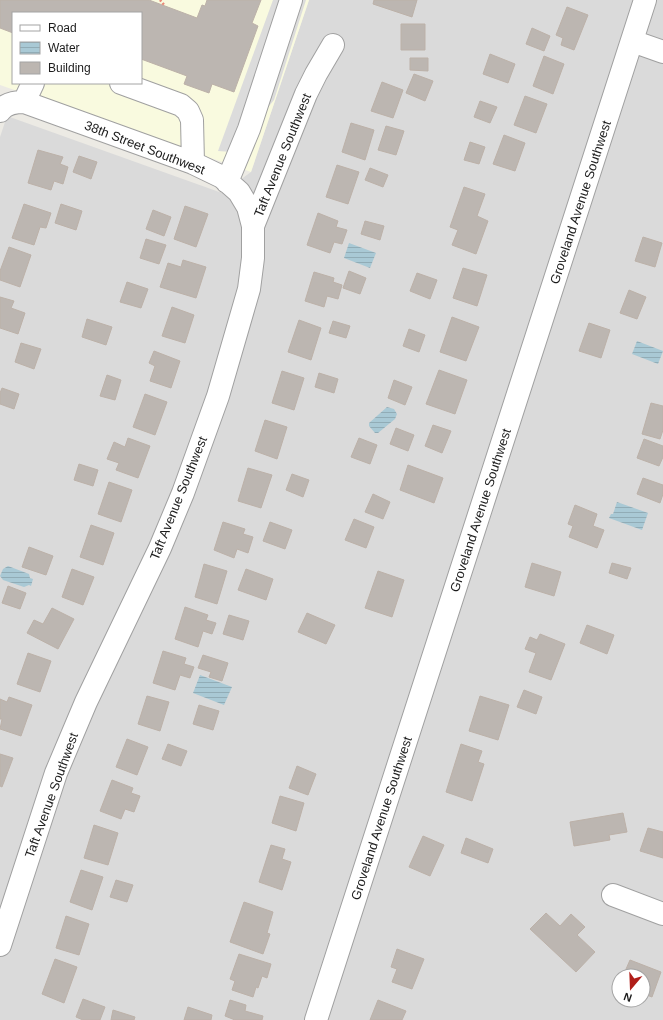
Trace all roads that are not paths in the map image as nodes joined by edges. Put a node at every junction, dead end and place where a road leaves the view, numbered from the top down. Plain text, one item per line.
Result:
1 (291, 0) edge
2 (645, 0) edge
3 (632, 41) junction
4 (333, 45) dead end
5 (663, 52) edge
6 (32, 84) edge
7 (123, 84) edge
8 (11, 106) edge
9 (192, 163) junction
10 (227, 182) junction
11 (253, 226) junction
12 (613, 895) dead end
13 (663, 914) edge
14 (0, 945) edge
15 (316, 1020) edge

1 - 10 street
2 - 3 street, Groveland Avenue Southwest
3 - 5 street
3 - 15 street, Groveland Avenue Southwest
4 - 11 street, Taft Avenue Southwest
6 - 8 street
7 - 9 street
8 - 9 street, 38th Street Southwest
9 - 10 street, 38th Street Southwest
10 - 11 street, 38th Street Southwest
11 - 14 street, Taft Avenue Southwest
12 - 13 street

